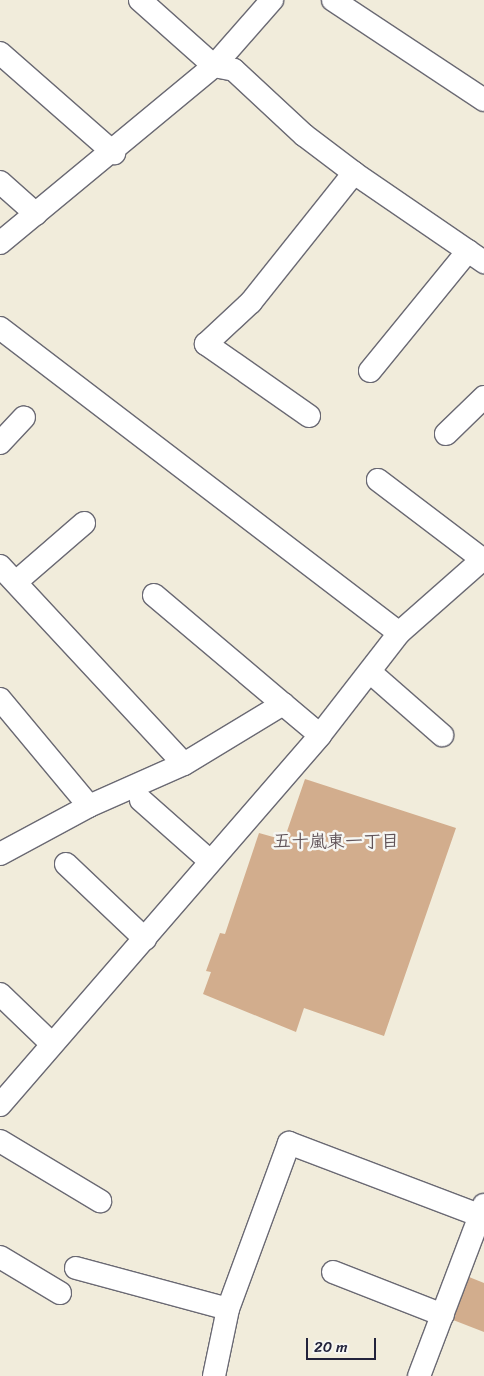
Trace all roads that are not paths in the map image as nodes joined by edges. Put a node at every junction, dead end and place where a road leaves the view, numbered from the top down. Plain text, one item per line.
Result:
1 (140, 0) edge
2 (272, 0) edge
3 (333, 0) edge
4 (0, 54) edge
5 (214, 66) junction
6 (484, 100) edge
7 (114, 153) junction
8 (354, 173) junction
9 (0, 182) edge
10 (36, 214) junction
11 (0, 243) edge
12 (476, 256) edge
13 (0, 328) edge
14 (370, 371) dead end
15 (484, 397) edge
16 (309, 416) dead end
17 (24, 417) dead end
18 (446, 434) dead end
19 (0, 443) edge
20 (378, 480) dead end
21 (84, 523) dead end
22 (483, 559) edge
23 (0, 566) edge
24 (16, 582) junction
25 (154, 595) dead end
26 (399, 633) junction
27 (370, 672) junction
28 (0, 699) edge
29 (283, 704) junction
30 (320, 735) junction
31 (442, 735) dead end
32 (184, 764) junction
33 (141, 800) dead end
34 (89, 806) junction
35 (0, 854) edge
36 (210, 861) junction
37 (66, 864) dead end
38 (146, 939) junction
39 (0, 994) edge
40 (51, 1043) junction
41 (0, 1105) edge
42 (0, 1141) edge
43 (100, 1201) dead end
44 (483, 1213) edge
45 (0, 1257) edge
46 (76, 1268) dead end
47 (333, 1272) dead end
48 (60, 1293) dead end
49 (228, 1309) junction
50 (443, 1315) junction
51 (214, 1376) edge
52 (419, 1376) edge

1 - 5 street
2 - 5 street
3 - 6 street
4 - 7 street
5 - 7 street
5 - 8 street
7 - 10 street
8 - 12 street
8 - 16 street
9 - 10 street
10 - 11 street
12 - 14 street
13 - 26 street
15 - 18 street
17 - 19 street
20 - 22 street
21 - 24 street
22 - 26 street
23 - 24 street
24 - 32 street
25 - 29 street
26 - 27 street
27 - 30 street
27 - 31 street
28 - 34 street
29 - 30 street
29 - 32 street
30 - 36 street
32 - 34 street
33 - 36 street
34 - 35 street
36 - 38 street
37 - 38 street
38 - 40 street
39 - 40 street
40 - 41 street
42 - 43 street
44 - 49 street
44 - 50 street
45 - 48 street
46 - 49 street
47 - 50 street
49 - 51 street
50 - 52 street

